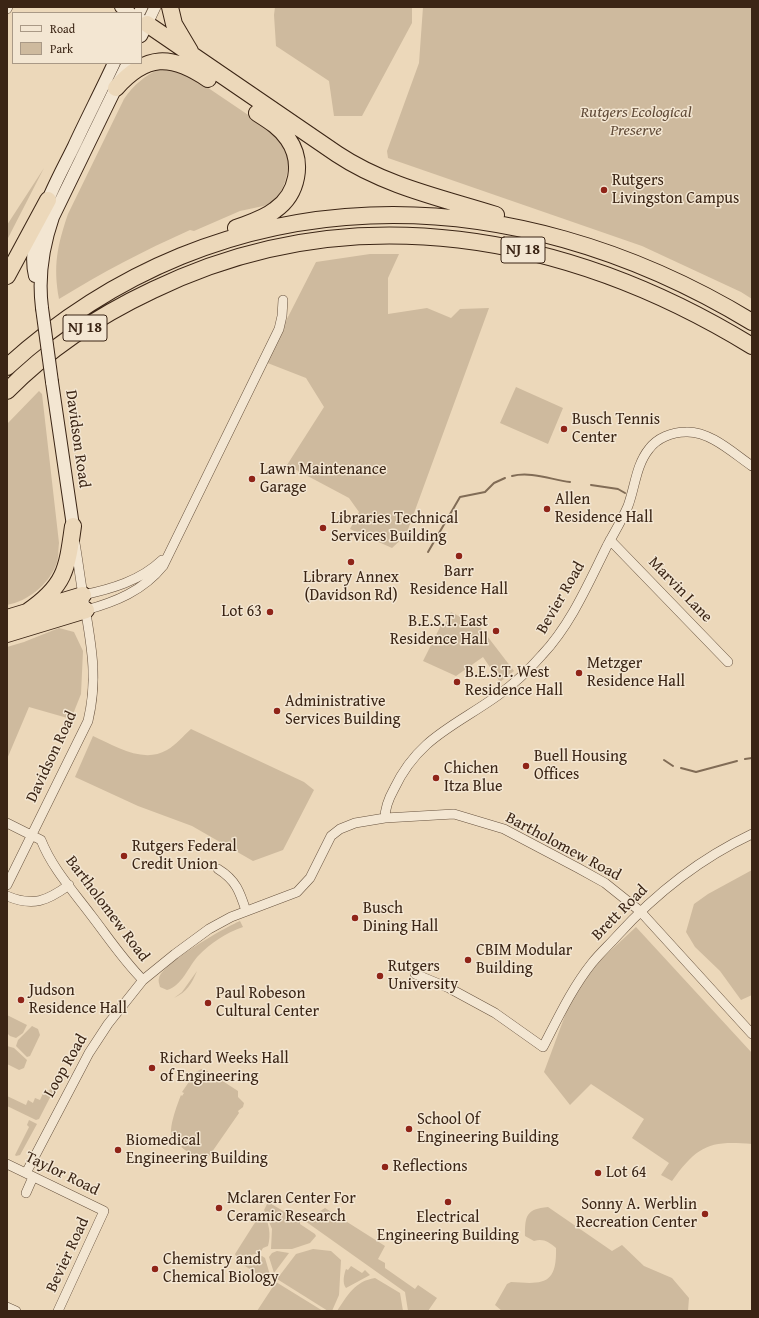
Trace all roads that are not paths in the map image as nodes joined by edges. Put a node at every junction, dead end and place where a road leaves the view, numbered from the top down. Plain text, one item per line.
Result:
1 (142, 7) edge
2 (155, 7) edge
3 (170, 7) edge
4 (142, 23) edge
5 (192, 55) junction
6 (114, 64) edge
7 (128, 64) edge
8 (116, 88) junction
9 (48, 200) junction
10 (557, 238) junction
11 (207, 246) junction
12 (7, 276) edge
13 (40, 288) junction
14 (283, 300) dead end
15 (752, 322) edge
16 (752, 346) edge
17 (7, 367) edge
18 (7, 391) edge
19 (752, 466) edge
20 (73, 526) junction
21 (610, 540) junction
22 (167, 555) junction
23 (84, 603) junction
24 (27, 612) junction
25 (7, 618) edge
26 (7, 634) edge
27 (728, 662) dead end
28 (385, 818) junction
29 (7, 823) edge
30 (752, 834) edge
31 (32, 835) junction
32 (218, 869) dead end
33 (7, 885) edge
34 (69, 886) junction
35 (7, 896) edge
36 (246, 911) junction
37 (640, 911) junction
38 (414, 974) dead end
39 (143, 980) junction
40 (752, 1034) edge
41 (7, 1164) edge
42 (30, 1175) junction
43 (26, 1193) dead end
44 (104, 1211) joint
45 (7, 1307) edge
46 (16, 1311) edge
47 (58, 1311) edge

1 - 4 street
2 - 4 street
3 - 5 highway
4 - 5 highway
5 - 10 highway
6 - 9 main road, Davidson Road
7 - 8 main road, Davidson Road
8 - 11 highway
8 - 13 main road, Davidson Road
9 - 12 highway
9 - 13 main road, Davidson Road
10 - 11 highway, NJ 18
10 - 15 highway, NJ 18
11 - 17 highway, NJ 18
13 - 20 main road, Davidson Road, bridge
14 - 22 street
16 - 18 highway, NJ 18
19 - 21 street, Bevier Road
20 - 23 street, Davidson Road
20 - 24 highway
21 - 27 street, Marvin Lane
21 - 28 street, Bevier Road
22 - 23 street
22 - 23 street
23 - 24 highway
23 - 26 highway
23 - 31 street, Davidson Road
24 - 25 highway
28 - 36 street, Bartholomew Road
28 - 37 street, Bartholomew Road
29 - 31 street, Bartholomew Road
30 - 37 street, Brett Road
31 - 33 street, Davidson Road
31 - 34 street, Bartholomew Road
32 - 36 street
34 - 35 street
34 - 39 street, Bartholomew Road
36 - 39 street, Bartholomew Road
37 - 38 street, Brett Road
37 - 40 street, Bartholomew Road
39 - 42 street, Loop Road
41 - 42 street, Taylor Road
42 - 43 street, Loop Road
42 - 44 street, Taylor Road
44 - 47 street, Bevier Road
45 - 46 street

